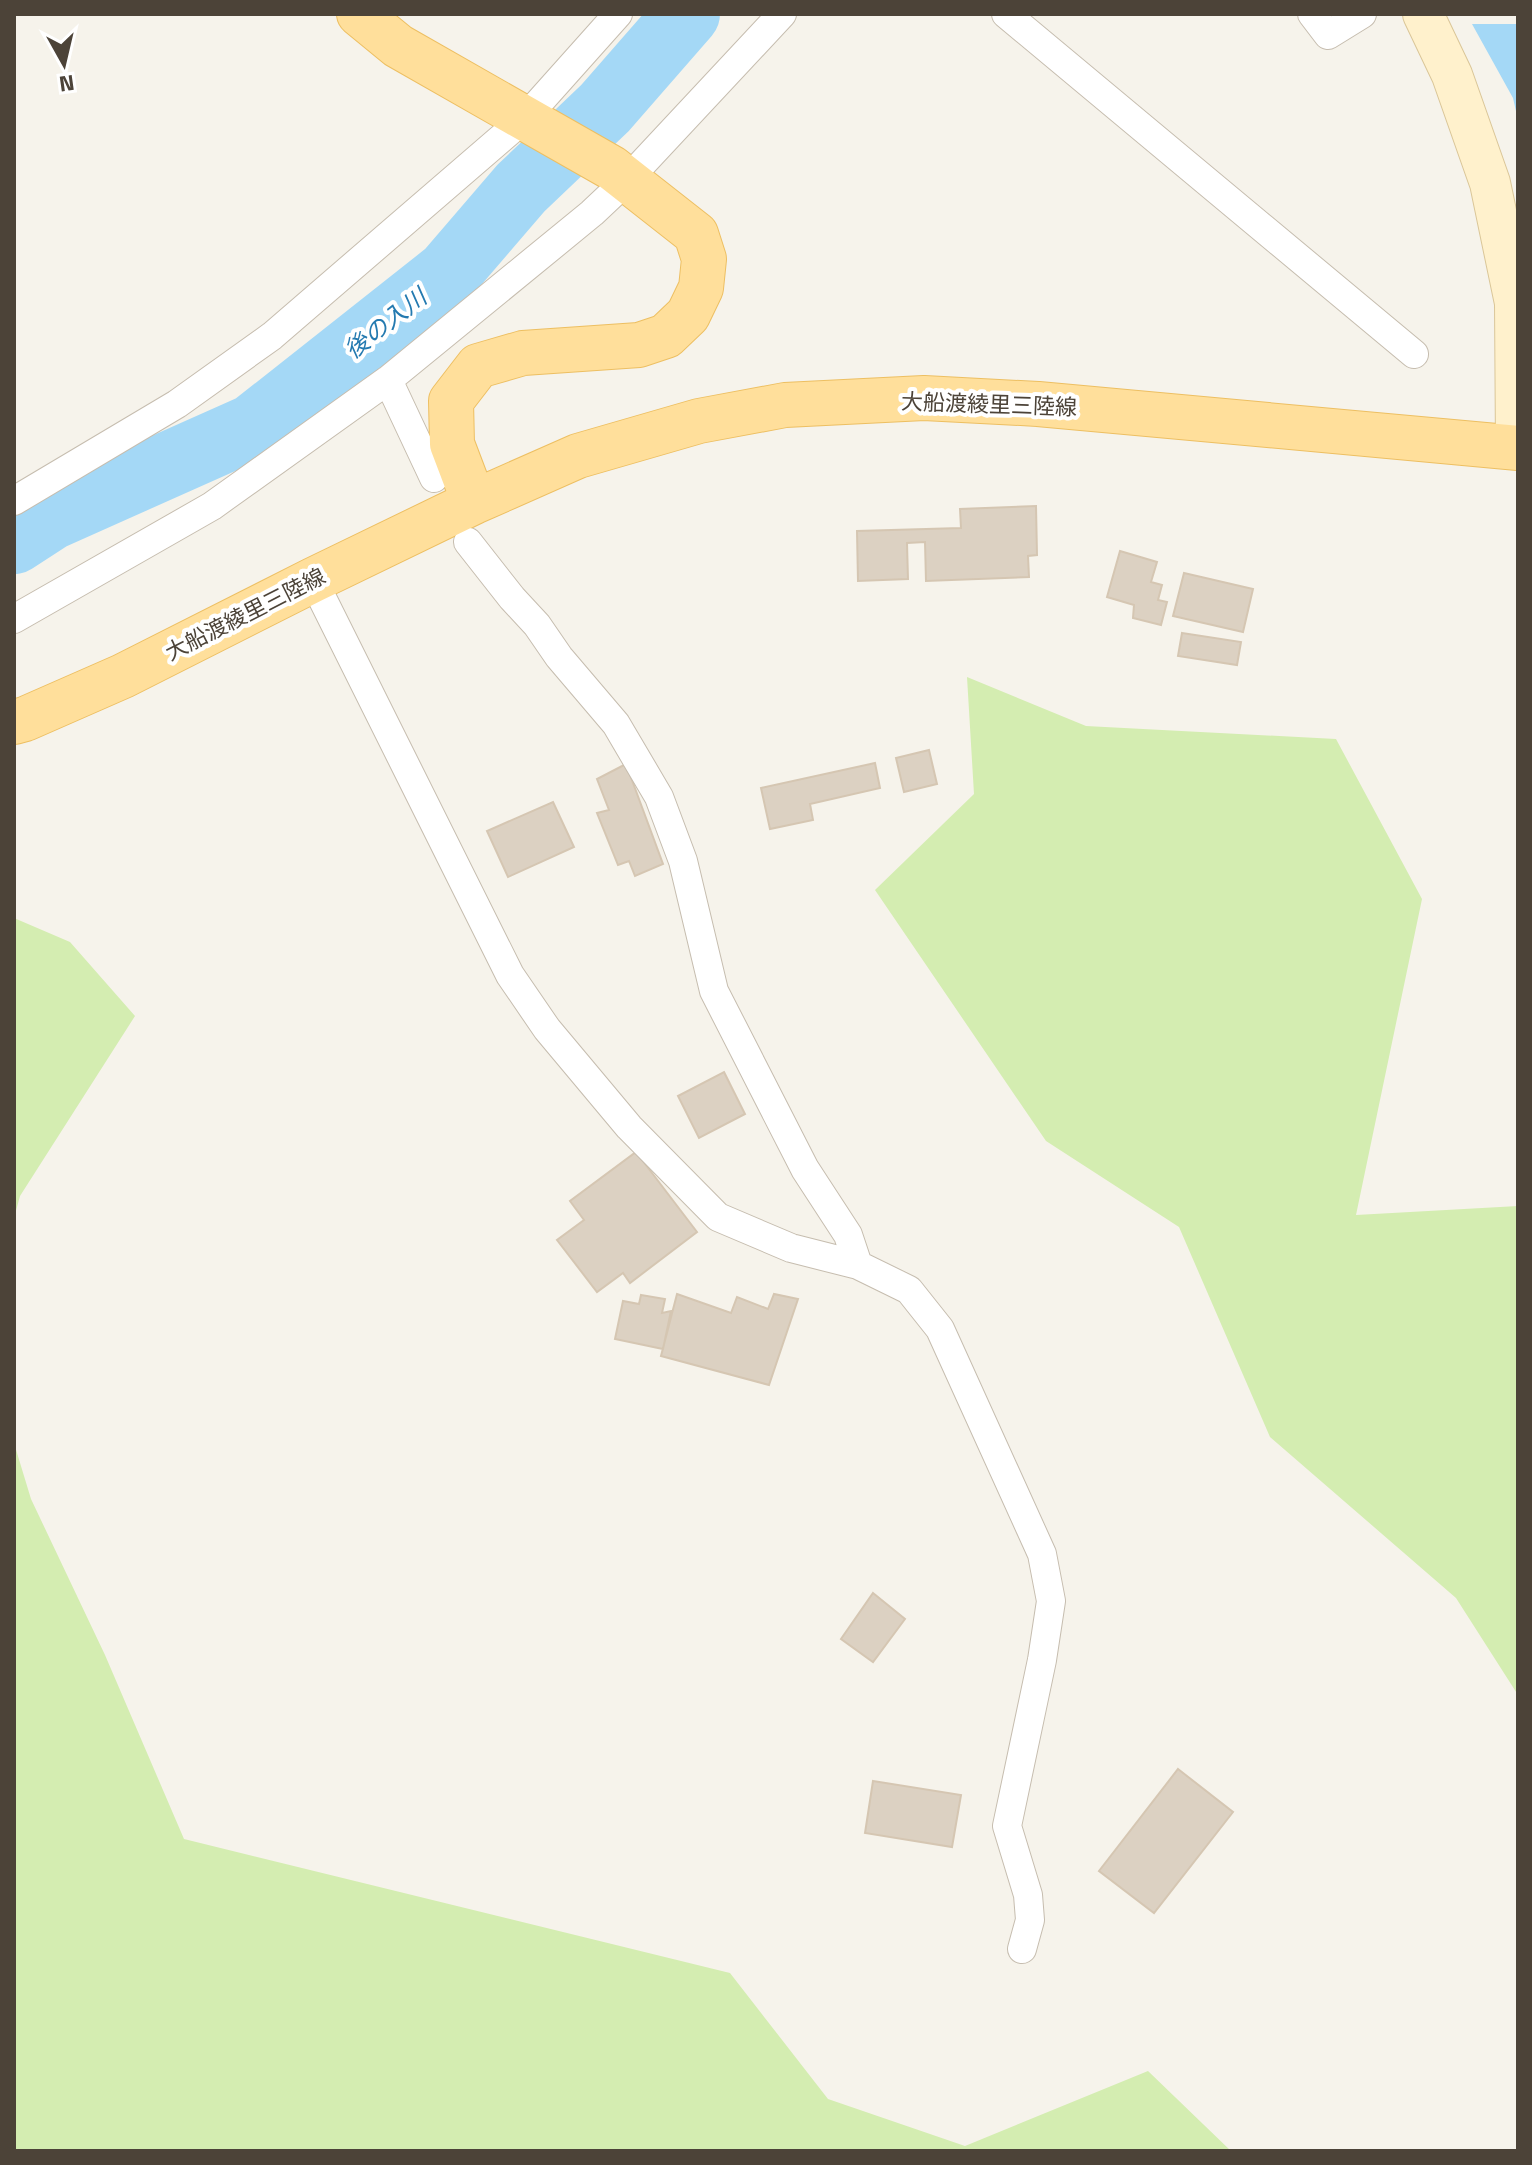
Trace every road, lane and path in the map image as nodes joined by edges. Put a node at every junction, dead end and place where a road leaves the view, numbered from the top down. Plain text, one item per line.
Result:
1 (359, 14) edge
2 (618, 14) edge
3 (782, 14) edge
4 (1006, 14) edge
5 (1312, 14) edge
6 (1362, 14) edge
7 (1423, 14) edge
8 (531, 121) junction
9 (620, 174) junction
10 (1414, 354) dead end
11 (388, 380) junction
12 (1517, 448) edge
13 (434, 478) dead end
14 (14, 501) edge
15 (471, 522) junction
16 (313, 580) junction
17 (14, 619) edge
18 (14, 722) edge
19 (858, 1265) junction
20 (1022, 1949) dead end

1 - 8 main road
2 - 8 street
3 - 9 street
4 - 10 street
5 - 6 street
7 - 12 street
8 - 9 main road
8 - 14 street
9 - 11 street
9 - 15 main road
11 - 13 street
11 - 17 street
12 - 15 main road, 大船渡綾里三陸線
15 - 16 main road, 大船渡綾里三陸線
15 - 19 street
16 - 18 main road, 大船渡綾里三陸線
16 - 19 street
19 - 20 street

